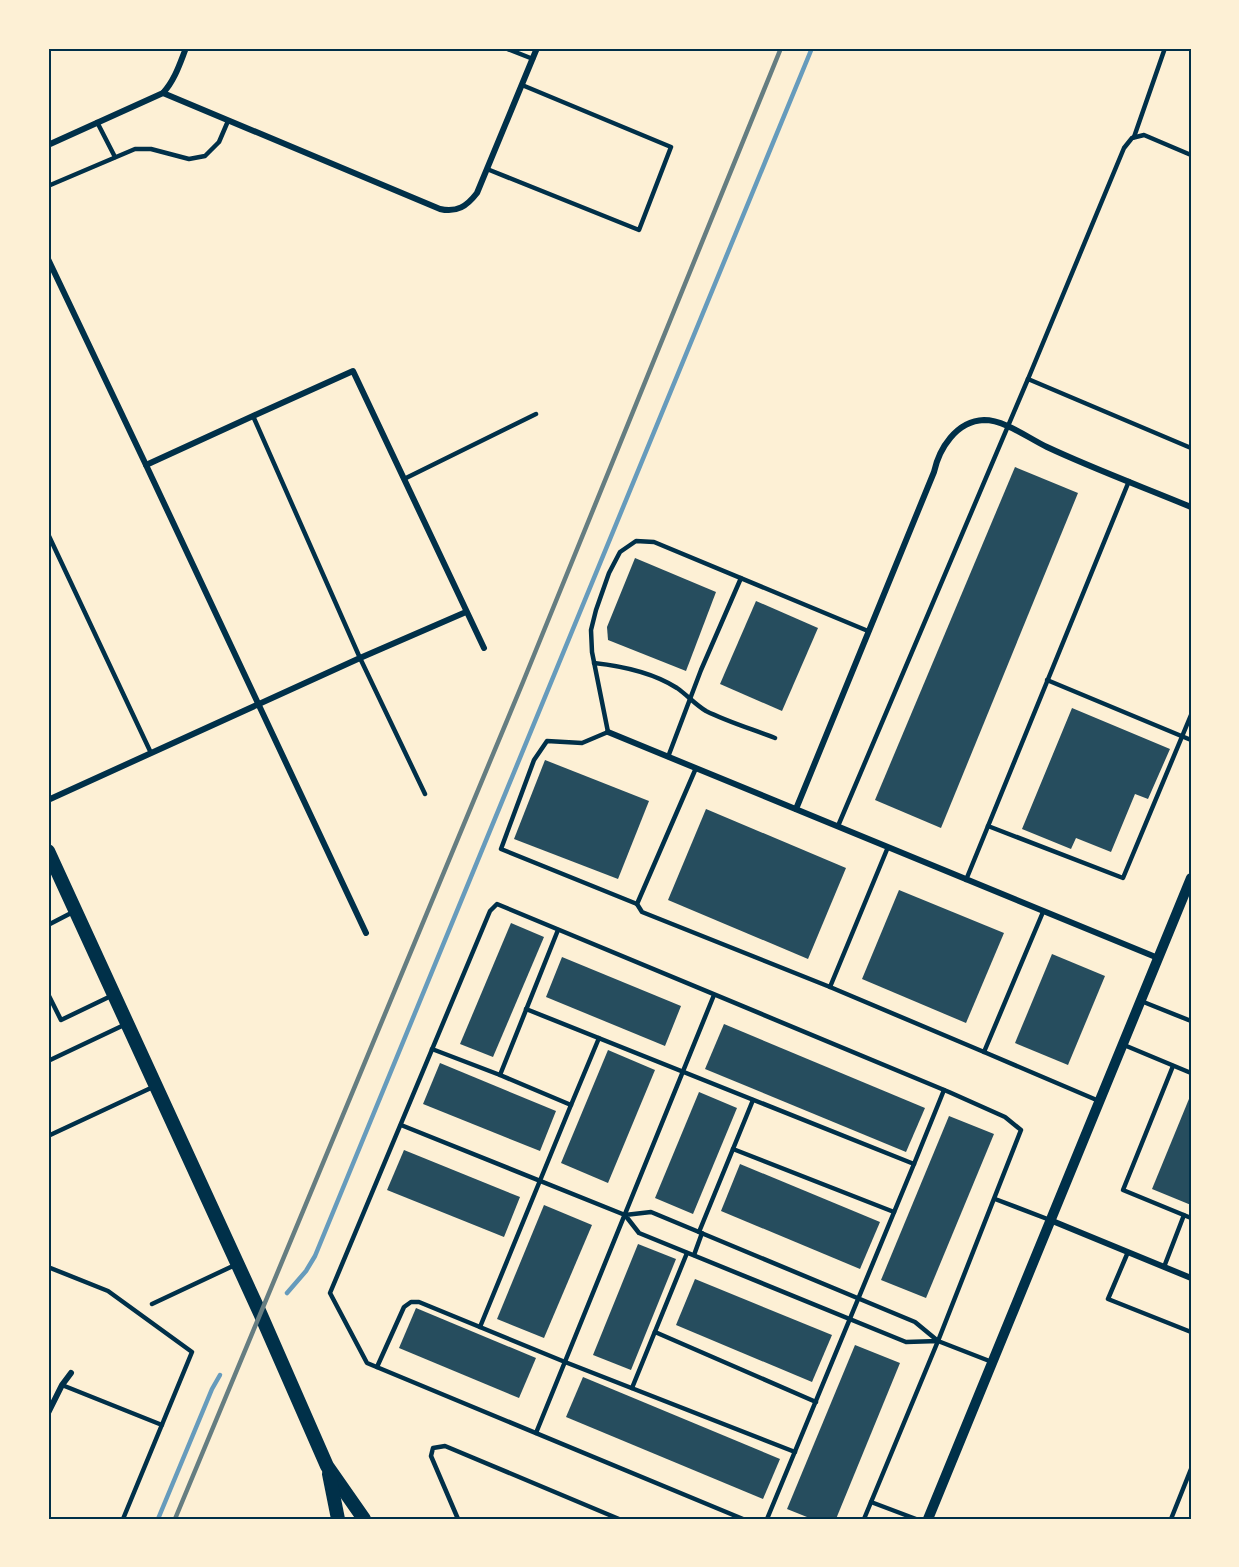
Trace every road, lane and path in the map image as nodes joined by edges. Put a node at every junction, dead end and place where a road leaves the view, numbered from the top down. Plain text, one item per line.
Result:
1 (186, 48) edge
2 (505, 48) edge
3 (537, 48) edge
4 (1166, 48) edge
5 (533, 59) junction
6 (522, 85) junction
7 (163, 93) junction
8 (228, 121) junction
9 (97, 122) junction
10 (1134, 137) junction
11 (48, 145) edge
12 (1191, 155) edge
13 (115, 157) junction
14 (487, 169) junction
15 (48, 186) edge
16 (48, 260) edge
17 (1028, 379) junction
18 (536, 414) dead end
19 (253, 416) junction
20 (1007, 426) junction
21 (1191, 448) edge
22 (146, 465) junction
23 (404, 479) junction
24 (1128, 481) junction
25 (1191, 507) edge
26 (48, 534) edge
27 (741, 578) junction
28 (466, 612) junction
29 (868, 631) junction
30 (484, 648) dead end
31 (360, 658) junction
32 (594, 663) junction
33 (1047, 680) junction
34 (691, 698) junction
35 (258, 704) junction
36 (1191, 715) edge
37 (608, 732) junction
38 (1182, 736) junction
39 (775, 738) dead end
40 (1191, 740) edge
41 (151, 753) junction
42 (668, 757) junction
43 (696, 768) junction
44 (424, 794) dead end
45 (48, 800) edge
46 (796, 809) junction
47 (837, 826) junction
48 (988, 826) junction
49 (888, 847) junction
50 (48, 851) edge
51 (1191, 878) edge
52 (966, 880) junction
53 (637, 904) junction
54 (75, 911) junction
55 (1043, 912) junction
56 (48, 925) edge
57 (558, 930) junction
58 (366, 933) dead end
59 (1158, 958) junction
60 (830, 987) junction
61 (48, 994) edge
62 (114, 995) junction
63 (714, 995) junction
64 (1141, 1000) junction
65 (526, 1009) junction
66 (1191, 1021) edge
67 (127, 1023) junction
68 (599, 1038) junction
69 (1122, 1045) junction
70 (432, 1049) junction
71 (984, 1052) junction
72 (48, 1061) edge
73 (1173, 1066) junction
74 (683, 1072) junction
75 (1191, 1073) edge
76 (500, 1075) junction
77 (156, 1086) junction
78 (944, 1090) junction
79 (753, 1100) junction
80 (1099, 1101) junction
81 (571, 1105) junction
82 (401, 1125) junction
83 (48, 1136) edge
84 (733, 1149) junction
85 (914, 1164) junction
86 (540, 1181) junction
87 (995, 1199) junction
88 (894, 1212) junction
89 (625, 1215) junction
90 (1184, 1215) junction
91 (1191, 1218) edge
92 (1050, 1220) junction
93 (700, 1233) junction
94 (687, 1252) junction
95 (1128, 1252) junction
96 (694, 1255) junction
97 (237, 1264) junction
98 (48, 1267) edge
99 (1164, 1267) junction
100 (1191, 1278) edge
101 (859, 1299) junction
102 (152, 1304) dead end
103 (850, 1320) junction
104 (480, 1327) junction
105 (655, 1332) junction
106 (1191, 1332) edge
107 (938, 1341) junction
108 (565, 1362) junction
109 (992, 1362) junction
110 (377, 1367) junction
111 (71, 1373) dead end
112 (62, 1385) junction
113 (632, 1389) junction
114 (816, 1402) junction
115 (48, 1413) edge
116 (162, 1425) junction
117 (536, 1433) junction
118 (795, 1452) junction
119 (327, 1466) junction
120 (1191, 1470) edge
121 (1189, 1478) edge
122 (870, 1502) junction
123 (1172, 1517) edge
124 (123, 1519) edge
125 (338, 1519) edge
126 (364, 1519) edge
127 (458, 1519) edge
128 (619, 1519) edge
129 (743, 1519) edge
130 (767, 1519) edge
131 (864, 1519) edge
132 (916, 1519) edge
133 (928, 1519) edge
134 (1180, 1519) edge

1 - 7 street
2 - 5 lane
3 - 5 street
4 - 10 lane
5 - 6 street
6 - 14 street
6 - 14 lane
7 - 8 street
7 - 9 street
8 - 13 lane
8 - 14 street
9 - 11 street
9 - 13 lane
10 - 12 lane
10 - 17 lane
13 - 15 lane
16 - 22 street
17 - 20 lane
17 - 21 lane
18 - 23 lane
19 - 22 street
19 - 23 street
19 - 31 lane
20 - 24 street
20 - 29 street
20 - 47 lane
22 - 35 street
23 - 28 street
24 - 25 street
24 - 33 lane
26 - 41 lane
27 - 29 lane
27 - 32 lane
27 - 34 lane
28 - 30 street
28 - 31 street
29 - 46 street
31 - 35 street
31 - 44 lane
32 - 34 lane
32 - 37 lane
33 - 38 lane
33 - 48 lane
34 - 39 lane
34 - 42 lane
35 - 41 street
35 - 58 street
36 - 38 lane
37 - 42 street
37 - 53 lane
38 - 40 lane
38 - 48 lane
41 - 45 street
42 - 43 street
43 - 46 street
43 - 53 lane
46 - 47 street
47 - 49 street
48 - 52 lane
49 - 52 street
49 - 60 lane
50 - 54 main road
51 - 59 street
52 - 55 street
53 - 60 lane
54 - 56 lane
54 - 62 main road
55 - 59 street
55 - 71 lane
57 - 63 lane
57 - 65 lane
57 - 70 lane
59 - 64 street
60 - 71 lane
61 - 62 lane
62 - 67 main road
63 - 74 lane
63 - 78 lane
64 - 66 lane
64 - 69 street
65 - 68 lane
65 - 76 lane
67 - 72 lane
67 - 77 main road
68 - 74 lane
68 - 81 lane
69 - 73 lane
69 - 80 street
70 - 76 lane
70 - 82 lane
71 - 80 lane
73 - 75 lane
73 - 90 lane
74 - 79 lane
74 - 89 lane
76 - 81 lane
77 - 83 lane
77 - 97 main road
78 - 85 lane
78 - 87 lane
79 - 84 lane
79 - 85 lane
80 - 92 street
81 - 86 lane
82 - 86 lane
82 - 110 lane
84 - 88 lane
84 - 93 lane
85 - 88 lane
86 - 89 lane
86 - 104 lane
87 - 92 lane
87 - 107 lane
88 - 101 lane
89 - 93 lane
89 - 94 lane
89 - 108 lane
90 - 91 lane
90 - 99 lane
92 - 95 street
92 - 109 street
93 - 96 lane
93 - 101 lane
94 - 96 lane
94 - 105 lane
95 - 99 street
95 - 106 lane
96 - 103 lane
97 - 102 lane
97 - 119 main road
98 - 116 lane
99 - 100 street
101 - 103 lane
101 - 107 lane
103 - 107 lane
103 - 114 lane
104 - 108 lane
104 - 110 lane
105 - 113 lane
105 - 114 lane
107 - 109 lane
107 - 122 lane
108 - 113 lane
108 - 117 lane
109 - 133 street
110 - 117 lane
111 - 112 street
112 - 115 street
112 - 116 lane
113 - 118 lane
114 - 118 lane
116 - 124 lane
117 - 129 lane
118 - 130 lane
119 - 125 main road
119 - 126 main road
120 - 121 lane
121 - 123 lane
122 - 131 lane
122 - 132 lane
123 - 134 lane
127 - 128 lane

